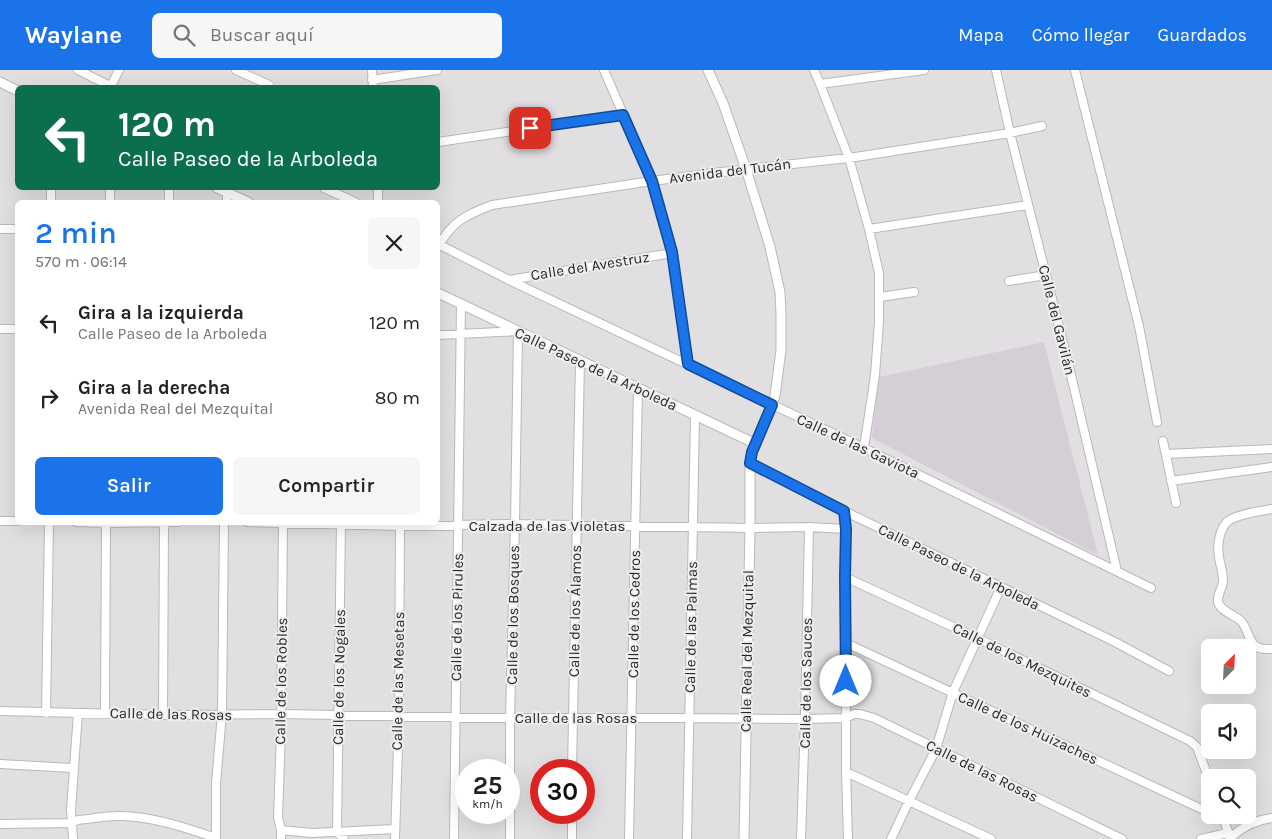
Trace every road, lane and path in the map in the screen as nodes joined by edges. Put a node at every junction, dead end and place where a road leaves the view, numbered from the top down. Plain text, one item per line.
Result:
1 (78, 70) edge
2 (119, 70) edge
3 (236, 70) edge
4 (372, 70) edge
5 (437, 70) edge
6 (604, 70) edge
7 (708, 70) edge
8 (814, 70) edge
9 (924, 70) edge
10 (996, 70) edge
11 (1074, 70) edge
12 (0, 82) edge
13 (373, 84) edge
14 (820, 84) junction
15 (109, 85) edge
16 (114, 85) edge
17 (269, 85) dead end
18 (15, 90) edge
19 (623, 115) junction
20 (1042, 126) dead end
21 (1010, 133) junction
22 (440, 142) edge
23 (849, 158) junction
24 (746, 168) junction
25 (652, 181) junction
26 (221, 190) edge
27 (328, 190) edge
28 (227, 193) junction
29 (227, 200) edge
30 (243, 200) edge
31 (351, 200) edge
32 (1028, 205) junction
33 (0, 229) edge
34 (15, 229) edge
35 (869, 229) junction
36 (440, 243) edge
37 (440, 247) edge
38 (672, 252) junction
39 (1046, 275) junction
40 (508, 280) junction
41 (1009, 281) dead end
42 (914, 292) dead end
43 (440, 294) edge
44 (880, 296) junction
45 (462, 304) junction
46 (0, 329) edge
47 (15, 329) edge
48 (518, 331) junction
49 (440, 335) edge
50 (460, 335) junction
51 (580, 361) junction
52 (688, 364) junction
53 (638, 388) junction
54 (772, 405) junction
55 (695, 416) junction
56 (1157, 422) dead end
57 (1163, 441) dead end
58 (756, 444) junction
59 (864, 448) junction
60 (1272, 449) edge
61 (1166, 454) junction
62 (750, 463) junction
63 (1272, 467) edge
64 (1171, 481) junction
65 (1176, 503) dead end
66 (1272, 509) edge
67 (844, 511) junction
68 (0, 521) edge
69 (15, 521) edge
70 (515, 524) junction
71 (50, 525) edge
72 (106, 525) edge
73 (164, 525) edge
74 (224, 525) edge
75 (283, 525) edge
76 (341, 525) edge
77 (400, 525) edge
78 (430, 525) edge
79 (459, 526) junction
80 (576, 526) junction
81 (635, 527) junction
82 (692, 527) junction
83 (809, 527) junction
84 (750, 528) junction
85 (846, 529) junction
86 (1117, 571) junction
87 (845, 577) junction
88 (1001, 587) junction
89 (1150, 588) dead end
90 (977, 638) junction
91 (846, 643) junction
92 (1272, 649) edge
93 (1168, 670) dead end
94 (953, 692) junction
95 (0, 711) edge
96 (46, 713) junction
97 (78, 713) junction
98 (105, 713) junction
99 (222, 714) junction
100 (281, 714) junction
101 (163, 715) junction
102 (338, 716) junction
103 (398, 716) junction
104 (456, 717) junction
105 (510, 718) junction
106 (573, 718) junction
107 (632, 718) junction
108 (690, 718) junction
109 (846, 718) junction
110 (746, 719) junction
111 (805, 719) junction
112 (936, 749) junction
113 (572, 759) edge
114 (0, 764) edge
115 (73, 768) junction
116 (1205, 769) edge
117 (846, 772) junction
118 (909, 801) junction
119 (1201, 809) edge
120 (1272, 818) edge
121 (72, 823) junction
122 (0, 824) edge
123 (572, 824) edge
124 (1225, 824) edge
125 (395, 829) junction
126 (281, 830) junction
127 (337, 832) junction
128 (1229, 837) edge
129 (216, 838) edge
130 (73, 839) edge
131 (281, 839) edge
132 (344, 839) edge
133 (395, 839) edge
134 (454, 839) edge
135 (510, 839) edge
136 (572, 839) edge
137 (629, 839) edge
138 (688, 839) edge
139 (744, 839) edge
140 (802, 839) edge
141 (848, 839) edge
142 (891, 839) edge
143 (991, 839) edge
144 (1122, 839) edge
145 (1201, 839) edge

1 - 15 street
2 - 16 street
3 - 17 street
4 - 13 street
5 - 13 street
6 - 19 street
7 - 24 street, Calle Real del Mezquital
8 - 14 street
9 - 14 street
10 - 21 street, Calle del Gavilán
11 - 56 street
12 - 18 street
14 - 23 street
19 - 22 street
19 - 25 street
20 - 21 street, Avenida del Tucán
21 - 23 street, Avenida del Tucán
21 - 32 street, Calle del Gavilán
23 - 24 street, Avenida del Tucán
23 - 35 street
24 - 25 street, Avenida del Tucán
24 - 54 street, Calle Real del Mezquital
25 - 36 street, Avenida del Tucán
25 - 38 street
26 - 28 street
27 - 31 street
28 - 29 street
28 - 30 street
32 - 35 street
32 - 39 street, Calle del Gavilán
33 - 34 street
35 - 44 street
37 - 40 street, Calle de las Gaviota
38 - 40 street, Calle del Avestruz
38 - 52 street
39 - 41 street
39 - 86 street, Calle del Gavilán
40 - 52 street, Calle de las Gaviota
42 - 44 street
43 - 45 street, Calle Paseo de la Arboleda
44 - 59 street
45 - 48 street, Calle Paseo de la Arboleda
45 - 50 street, Calle de los Pirules
46 - 47 street
48 - 50 street
48 - 51 street, Calle Paseo de la Arboleda
48 - 70 street, Calle de los Bosques
49 - 50 street
50 - 79 street, Calle de los Pirules
51 - 53 street, Calle Paseo de la Arboleda
51 - 80 street, Calle de los Álamos
52 - 54 street, Calle de las Gaviota
53 - 55 street, Calle Paseo de la Arboleda
53 - 81 street, Calle de los Cedros
54 - 58 street, Calle Real del Mezquital
54 - 59 street, Calle de las Gaviota
55 - 58 street, Calle Paseo de la Arboleda
55 - 82 street, Calle de las Palmas
57 - 61 street
58 - 62 street, Calle Real del Mezquital
59 - 86 street, Calle de las Gaviota
60 - 61 street
61 - 64 street
62 - 67 street, Calle Paseo de la Arboleda
62 - 84 street, Calle Real del Mezquital
63 - 64 street
64 - 65 street
66 - 92 street
67 - 85 street
67 - 88 street, Calle Paseo de la Arboleda
68 - 69 street
70 - 79 street, Calzada de las Violetas
70 - 80 street, Calzada de las Violetas
70 - 105 street, Calle de los Bosques
71 - 96 street
72 - 98 street
73 - 101 street
74 - 99 street
75 - 100 street, Calle de los Robles
76 - 102 street, Calle de los Nogales
77 - 103 street, Calle de las Mesetas
78 - 79 street, Calzada de las Violetas
79 - 104 street, Calle de los Pirules
80 - 81 street, Calzada de las Violetas
80 - 106 street, Calle de los Álamos
81 - 82 street, Calzada de las Violetas
81 - 107 street, Calle de los Cedros
82 - 84 street, Calzada de las Violetas
82 - 108 street, Calle de las Palmas
83 - 84 street, Calzada de las Violetas
83 - 85 street, Calzada de las Violetas
83 - 111 street, Calle de los Sauces
84 - 110 street, Calle Real del Mezquital
85 - 87 street
86 - 89 street, Calle de las Gaviota
87 - 90 street, Calle de los Mezquites
87 - 91 street
88 - 90 street
88 - 93 street, Calle Paseo de la Arboleda
90 - 94 street
90 - 116 street, Calle de los Mezquites
91 - 94 street, Calle de los Huizaches
91 - 109 street
94 - 112 street
94 - 119 street, Calle de los Huizaches
95 - 96 street, Calle de las Rosas
96 - 97 street, Calle de las Rosas
97 - 98 street, Calle de las Rosas
97 - 115 street
98 - 101 street, Calle de las Rosas
99 - 100 street, Calle de las Rosas
99 - 101 street, Calle de las Rosas
99 - 129 street
100 - 102 street, Calle de las Rosas
100 - 126 street, Calle de los Robles
102 - 103 street, Calle de las Rosas
102 - 127 street, Calle de los Nogales
103 - 104 street, Calle de las Rosas
103 - 125 street, Calle de las Mesetas
104 - 105 street, Calle de las Rosas
104 - 134 street, Calle de los Pirules
105 - 106 street, Calle de las Rosas
105 - 135 street, Calle de los Bosques
106 - 107 street, Calle de las Rosas
106 - 113 street, Calle de los Álamos
107 - 108 street, Calle de las Rosas
107 - 137 street, Calle de los Cedros
108 - 110 street, Calle de las Rosas
108 - 138 street, Calle de las Palmas
109 - 111 street, Calle de las Rosas
109 - 112 street, Calle de las Rosas
109 - 117 street
110 - 111 street, Calle de las Rosas
110 - 139 street, Calle Real del Mezquital
111 - 140 street, Calle de los Sauces
112 - 118 street
112 - 144 street, Calle de las Rosas
114 - 115 street
115 - 121 street
117 - 118 street
117 - 141 street
118 - 142 street
118 - 143 street
120 - 128 street
121 - 122 street
121 - 129 street
121 - 130 street
123 - 136 street
124 - 128 street
125 - 127 street
125 - 133 street, Calle de las Mesetas
126 - 127 street
126 - 131 street, Calle de los Robles
127 - 132 street
128 - 145 street

